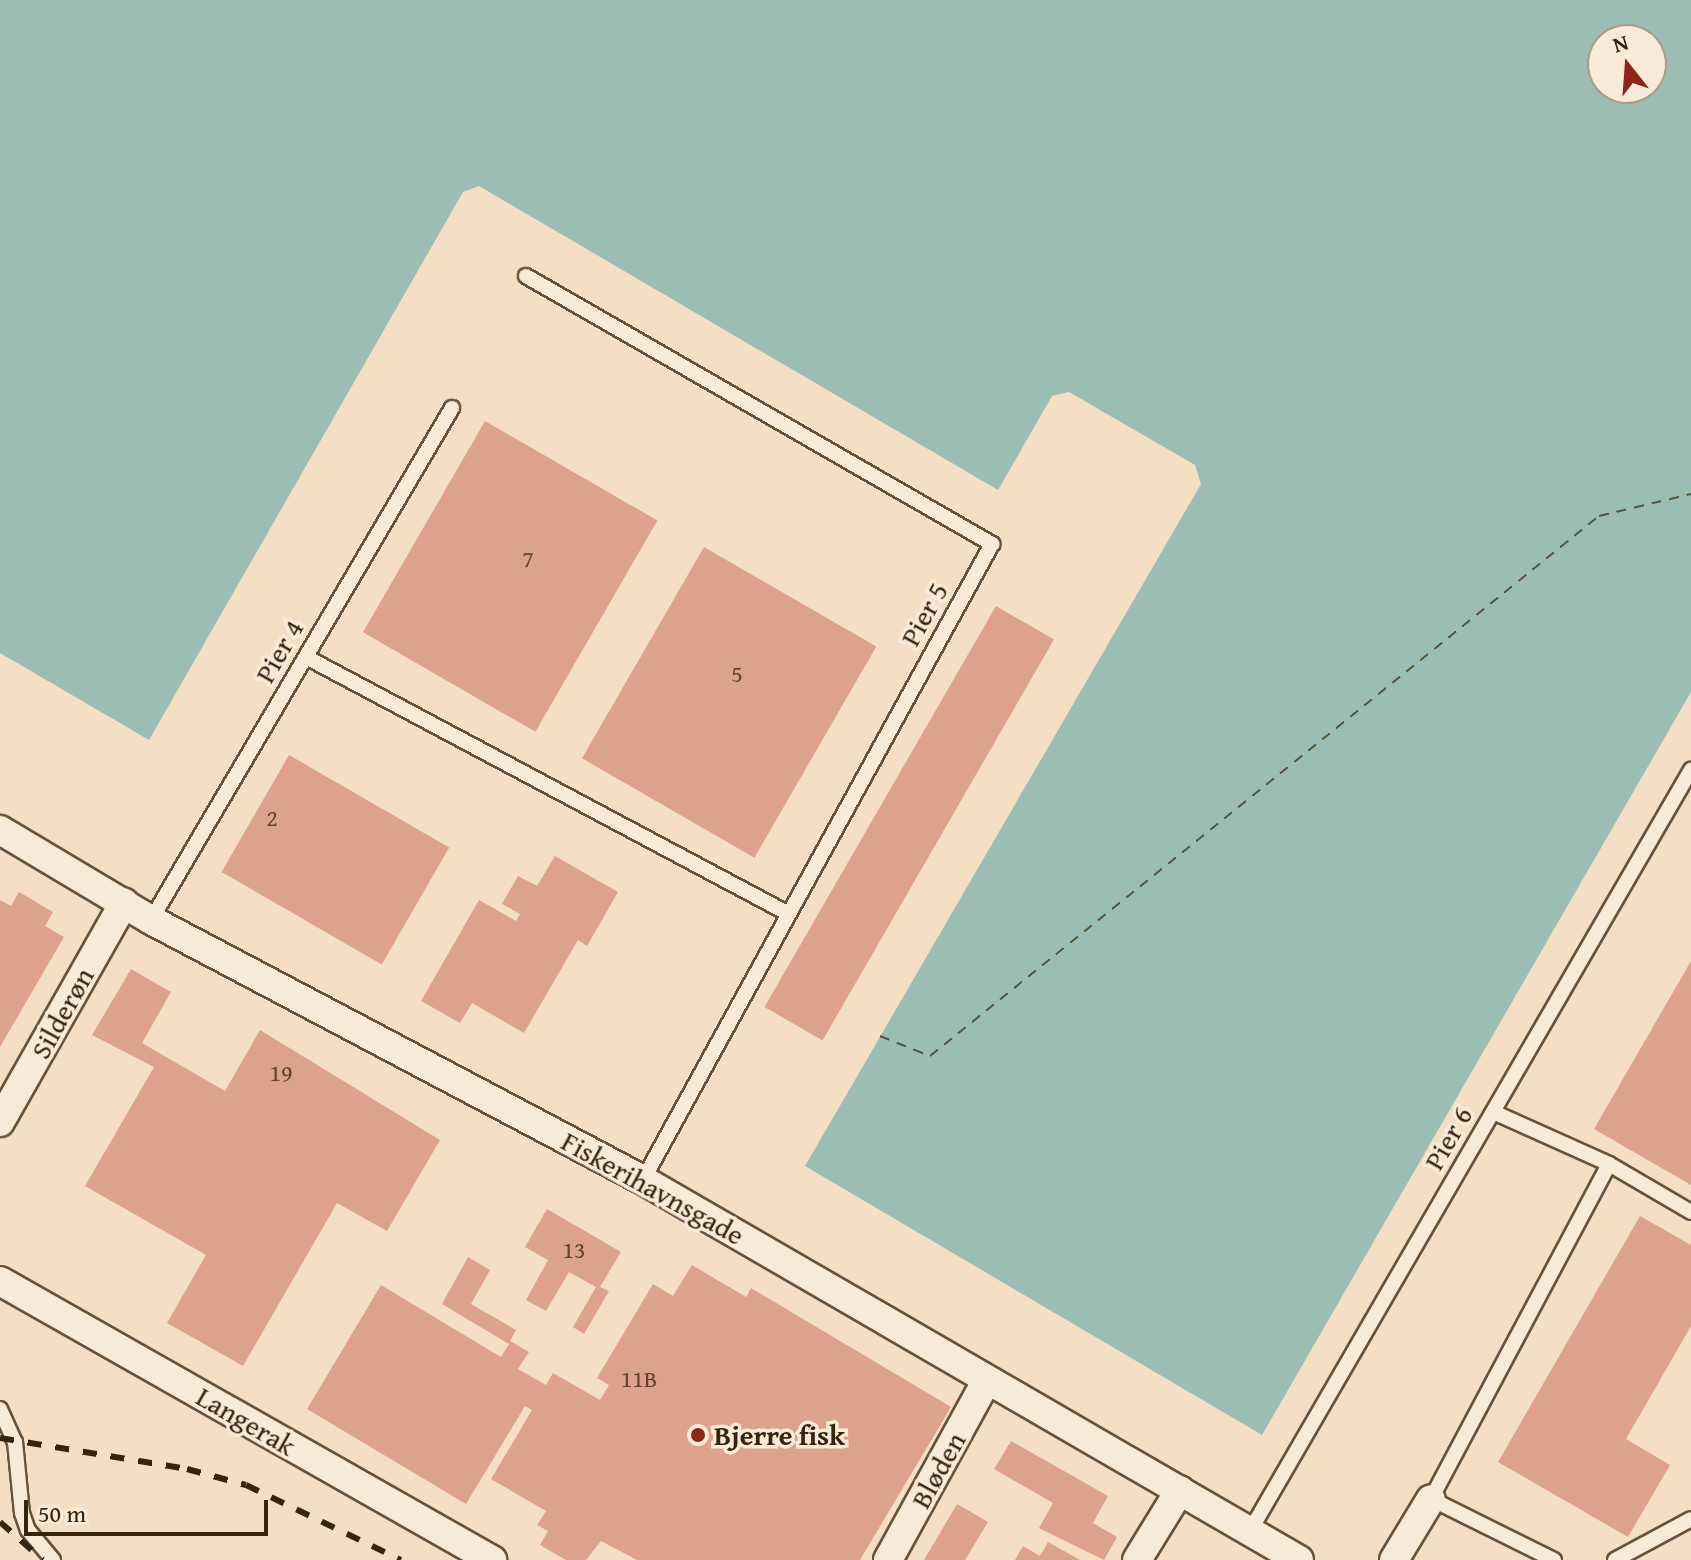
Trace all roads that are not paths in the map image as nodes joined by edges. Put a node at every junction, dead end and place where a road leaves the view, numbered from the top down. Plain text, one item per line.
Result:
1 (526, 276) dead end
2 (452, 408) dead end
3 (306, 657) junction
4 (1691, 770) edge
5 (0, 830) edge
6 (124, 903) junction
7 (789, 914) junction
8 (151, 920) junction
9 (1493, 1112) junction
10 (0, 1122) edge
11 (1609, 1164) junction
12 (643, 1180) junction
13 (1691, 1212) edge
14 (0, 1281) edge
15 (987, 1380) junction
16 (0, 1409) edge
17 (1180, 1490) junction
18 (1431, 1499) junction
19 (1691, 1519) edge
20 (1250, 1531) junction
21 (53, 1560) edge
22 (492, 1560) edge
23 (888, 1560) edge
24 (1137, 1560) edge
25 (1299, 1560) edge
26 (1394, 1560) edge
27 (1554, 1560) edge
28 (1615, 1560) edge

1 - 7 lane, Pier 5
2 - 3 lane, Pier 4
3 - 7 lane
3 - 8 lane, Pier 4
4 - 9 lane, Pier 6
5 - 6 street, Fiskerihavnsgade
6 - 8 street, Fiskerihavnsgade
6 - 10 street, Silderøn
7 - 12 lane, Pier 5
8 - 12 street, Fiskerihavnsgade
9 - 11 lane
9 - 20 lane, Pier 6
11 - 13 lane
11 - 18 lane
12 - 15 street, Fiskerihavnsgade
14 - 22 street, Langerak
15 - 17 street, Fiskerihavnsgade
15 - 23 street, Bløden
16 - 21 lane
17 - 20 street, Fiskerihavnsgade
17 - 24 street
18 - 26 street
18 - 27 lane
19 - 28 lane
20 - 25 street, Fiskerihavnsgade

